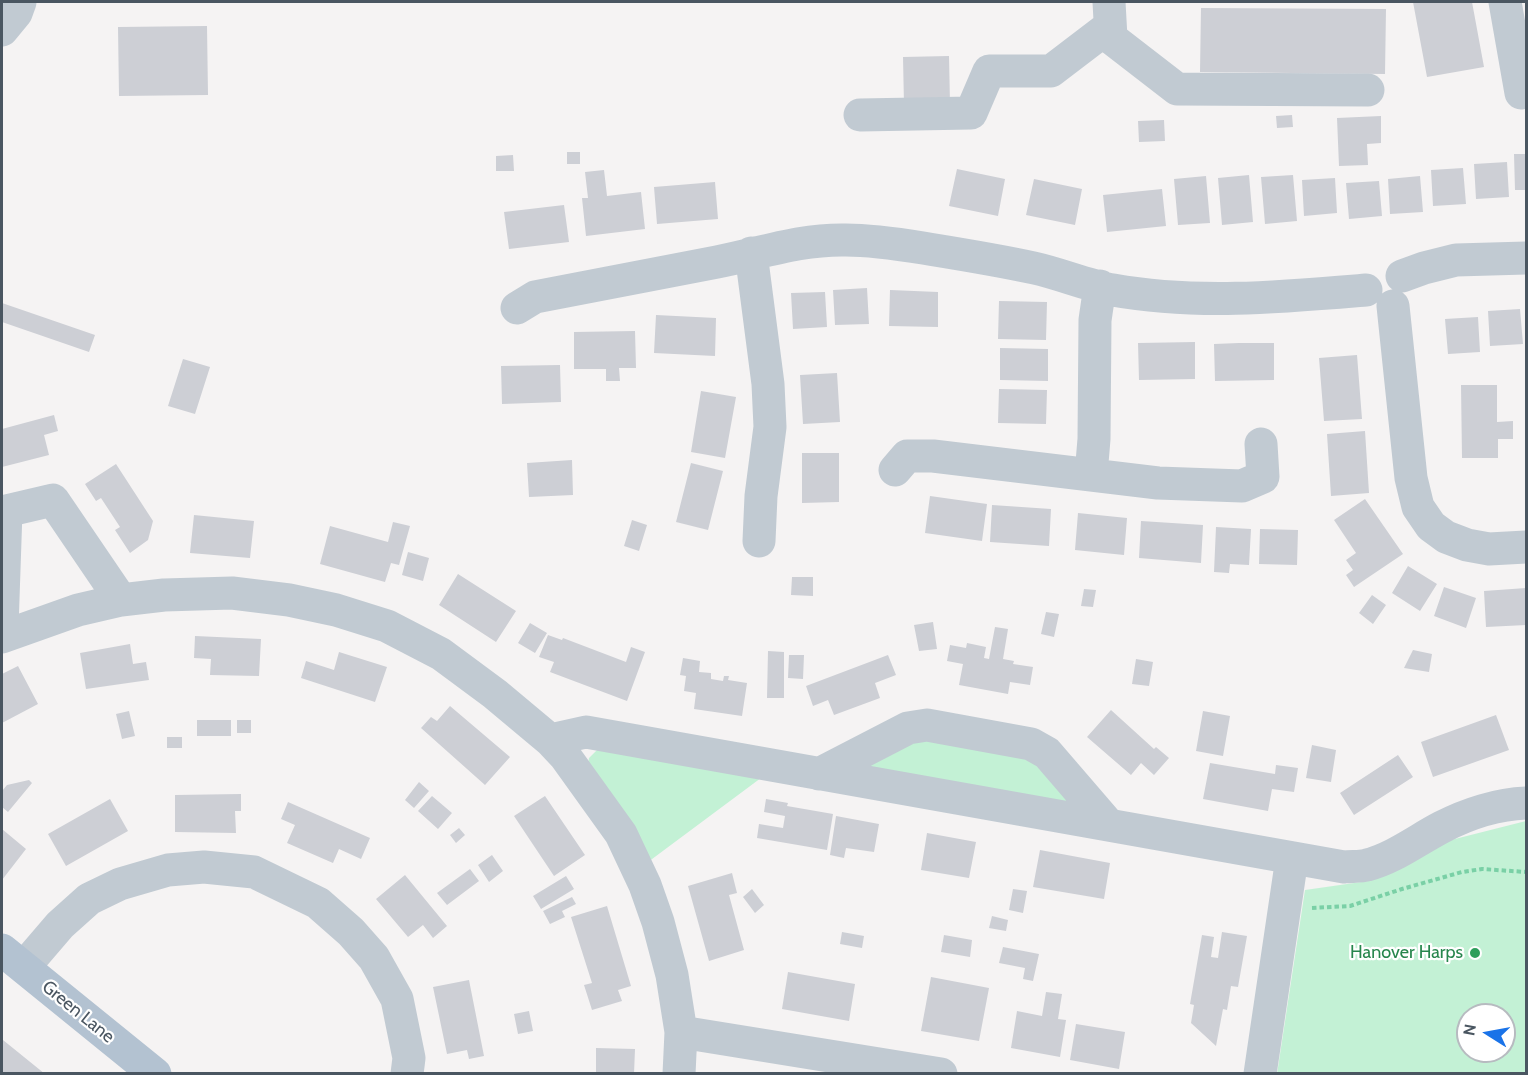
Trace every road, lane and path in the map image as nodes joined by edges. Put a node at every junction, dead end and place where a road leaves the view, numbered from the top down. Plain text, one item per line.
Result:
1 (20, 2) edge
2 (1505, 2) edge
3 (1110, 22) edge
4 (2, 30) edge
5 (1368, 90) dead end
6 (1521, 93) dead end
7 (861, 115) dead end
8 (751, 254) junction
9 (1527, 258) edge
10 (1100, 286) junction
11 (1379, 298) junction
12 (517, 308) dead end
13 (1262, 444) dead end
14 (895, 470) dead end
15 (1091, 475) junction
16 (759, 541) dead end
17 (1527, 547) edge
18 (121, 600) junction
19 (2, 628) edge
20 (2, 637) edge
21 (550, 740) junction
22 (819, 774) junction
23 (1527, 803) edge
24 (1109, 825) junction
25 (1292, 858) junction
26 (1527, 872) edge
27 (1285, 908) junction
28 (13, 958) edge
29 (681, 1032) junction
30 (155, 1074) edge
31 (407, 1074) edge
32 (679, 1074) edge
33 (941, 1074) edge
34 (1260, 1074) edge

1 - 4 street
2 - 6 street
3 - 5 street
3 - 7 street
8 - 10 street
8 - 12 street
8 - 16 street
9 - 11 street
10 - 11 street
10 - 15 street
11 - 17 street
13 - 15 street
14 - 15 street
18 - 19 street
18 - 20 street
18 - 21 street
21 - 22 street
21 - 29 street
22 - 24 street
22 - 24 street
23 - 25 street
24 - 25 street
25 - 27 street
26 - 27 path
27 - 34 street
28 - 30 main road, Green Lane
28 - 31 street
29 - 32 street
29 - 33 street

